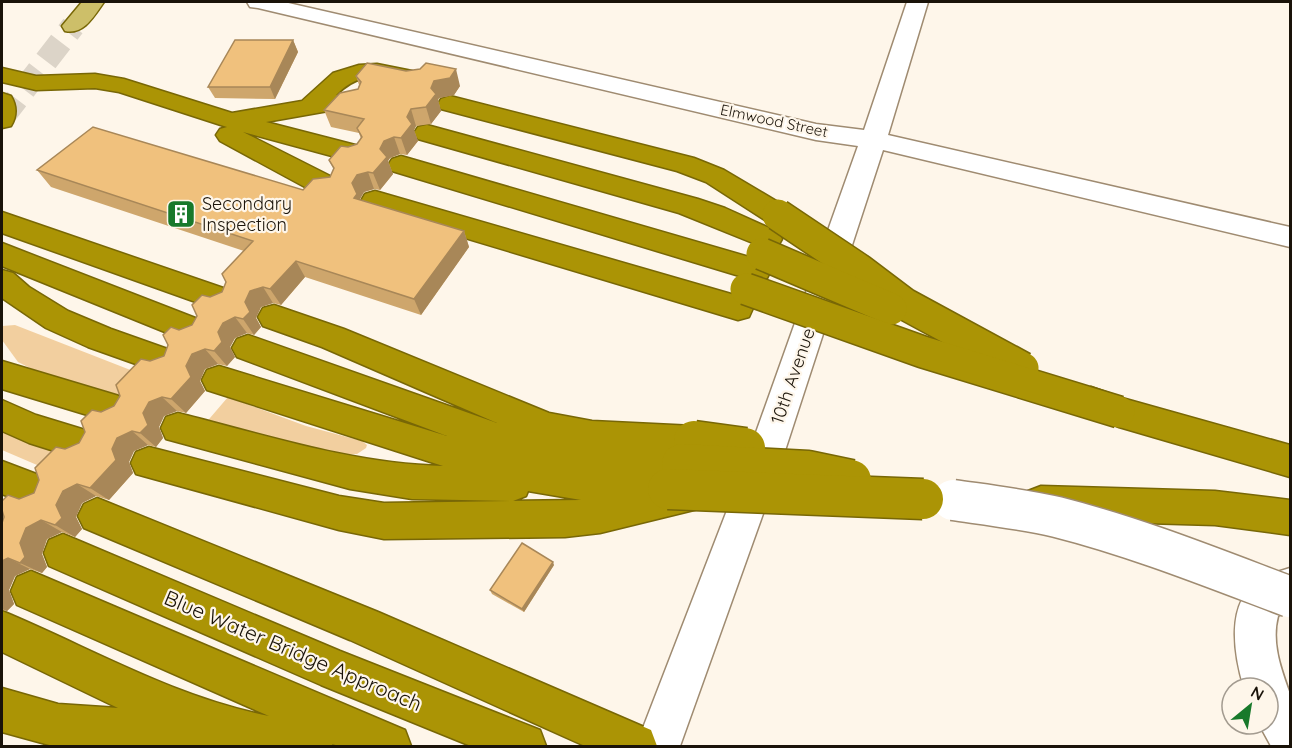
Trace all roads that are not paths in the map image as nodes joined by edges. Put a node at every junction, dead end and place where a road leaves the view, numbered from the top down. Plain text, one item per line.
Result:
1 (93, 2) edge
2 (258, 2) edge
3 (918, 2) edge
4 (73, 26) tunnel mouth
5 (2, 75) edge
6 (417, 79) edge
7 (2, 101) edge
8 (166, 102) junction
9 (294, 112) junction
10 (210, 115) junction
11 (2, 120) edge
12 (232, 129) junction
13 (874, 140) junction
14 (420, 143) junction
15 (347, 162) junction
16 (2, 222) edge
17 (1290, 237) edge
18 (763, 250) junction
19 (2, 254) edge
20 (2, 281) edge
21 (221, 299) edge
22 (902, 308) junction
23 (274, 318) dead end
24 (192, 330) edge
25 (248, 348) dead end
26 (972, 352) junction
27 (164, 361) edge
28 (2, 375) edge
29 (219, 380) dead end
30 (1067, 391) junction
31 (117, 409) edge
32 (1119, 412) junction
33 (2, 416) edge
34 (178, 428) dead end
35 (82, 444) edge
36 (1290, 461) edge
37 (149, 463) dead end
38 (677, 473) junction
39 (2, 477) edge
40 (602, 486) junction
41 (39, 492) edge
42 (938, 500) junction
43 (97, 516) dead end
44 (1290, 518) edge
45 (63, 553) dead end
46 (1290, 588) edge
47 (31, 591) dead end
48 (1290, 597) edge
49 (2, 631) edge
50 (1260, 676) edge
51 (2, 710) edge
52 (1280, 719) edge
53 (1290, 737) edge
54 (304, 745) edge
55 (519, 745) edge
56 (389, 747) edge
57 (635, 747) edge
58 (658, 747) edge

1 - 4 main road
2 - 13 street, Elmwood Street
3 - 13 street, 10th Avenue
5 - 8 highway
6 - 9 highway
7 - 11 highway
8 - 10 highway
8 - 12 highway
9 - 9 highway
9 - 10 highway
9 - 12 highway
9 - 15 highway
10 - 12 highway
12 - 15 highway
12 - 15 highway
13 - 17 street, Elmwood Street
13 - 58 street, 10th Avenue
14 - 18 highway
14 - 18 highway
14 - 18 highway
14 - 18 highway
16 - 21 highway
18 - 22 highway, bridge
18 - 22 highway, bridge
18 - 26 highway
18 - 32 highway, bridge
19 - 24 highway
20 - 27 highway
22 - 26 highway
22 - 30 highway, bridge
23 - 38 highway
25 - 38 highway
26 - 30 highway
28 - 31 highway
29 - 40 highway
30 - 32 highway, bridge
32 - 36 highway
33 - 35 highway
34 - 40 highway
37 - 38 highway
38 - 40 highway
38 - 42 highway, bridge
38 - 42 highway, bridge
39 - 41 highway
42 - 44 highway, bridge
42 - 48 street, bridge
43 - 57 highway
45 - 55 highway, Blue Water Bridge Approach
46 - 50 street
47 - 56 highway
49 - 54 highway
51 - 54 highway
52 - 53 street

